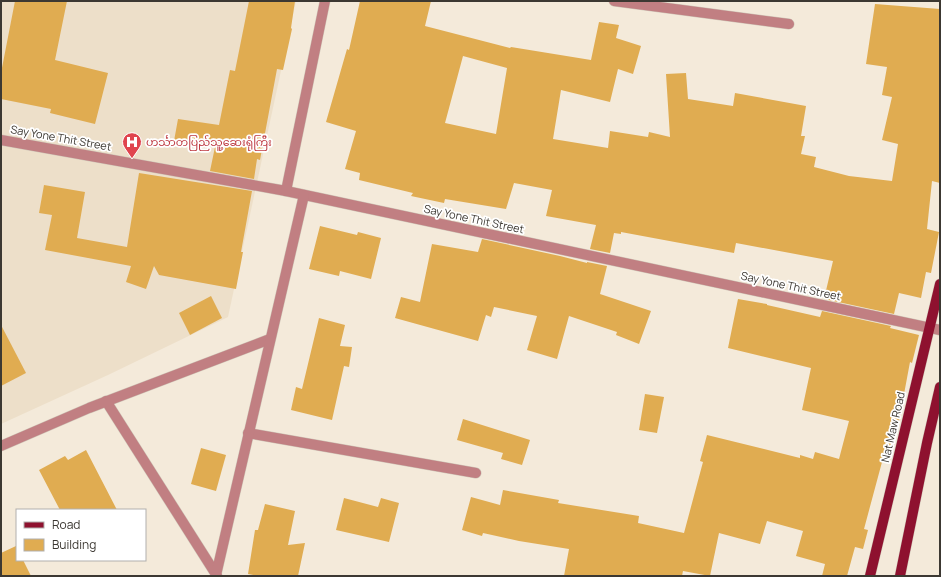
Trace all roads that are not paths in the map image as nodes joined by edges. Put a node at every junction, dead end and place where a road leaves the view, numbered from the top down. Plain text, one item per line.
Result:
1 (325, 1) edge
2 (614, 1) edge
3 (789, 24) dead end
4 (1, 140) edge
5 (286, 191) junction
6 (304, 195) junction
7 (940, 284) edge
8 (930, 328) junction
9 (940, 330) edge
10 (270, 339) junction
11 (940, 387) edge
12 (106, 401) junction
13 (248, 433) junction
14 (1, 446) edge
15 (476, 473) dead end
16 (216, 575) edge
17 (870, 576) edge
18 (900, 576) edge

1 - 5 street
2 - 3 street
4 - 5 street, Say Yone Thit Street
5 - 6 street, Say Yone Thit Street
6 - 8 street, Say Yone Thit Street
6 - 10 street
7 - 8 main road, Nat Maw Road
8 - 9 street, Say Yone Thit Street
8 - 17 main road, Nat Maw Road
10 - 12 street
10 - 13 street
11 - 18 main road
12 - 14 street
12 - 16 street
13 - 15 street
13 - 16 street

